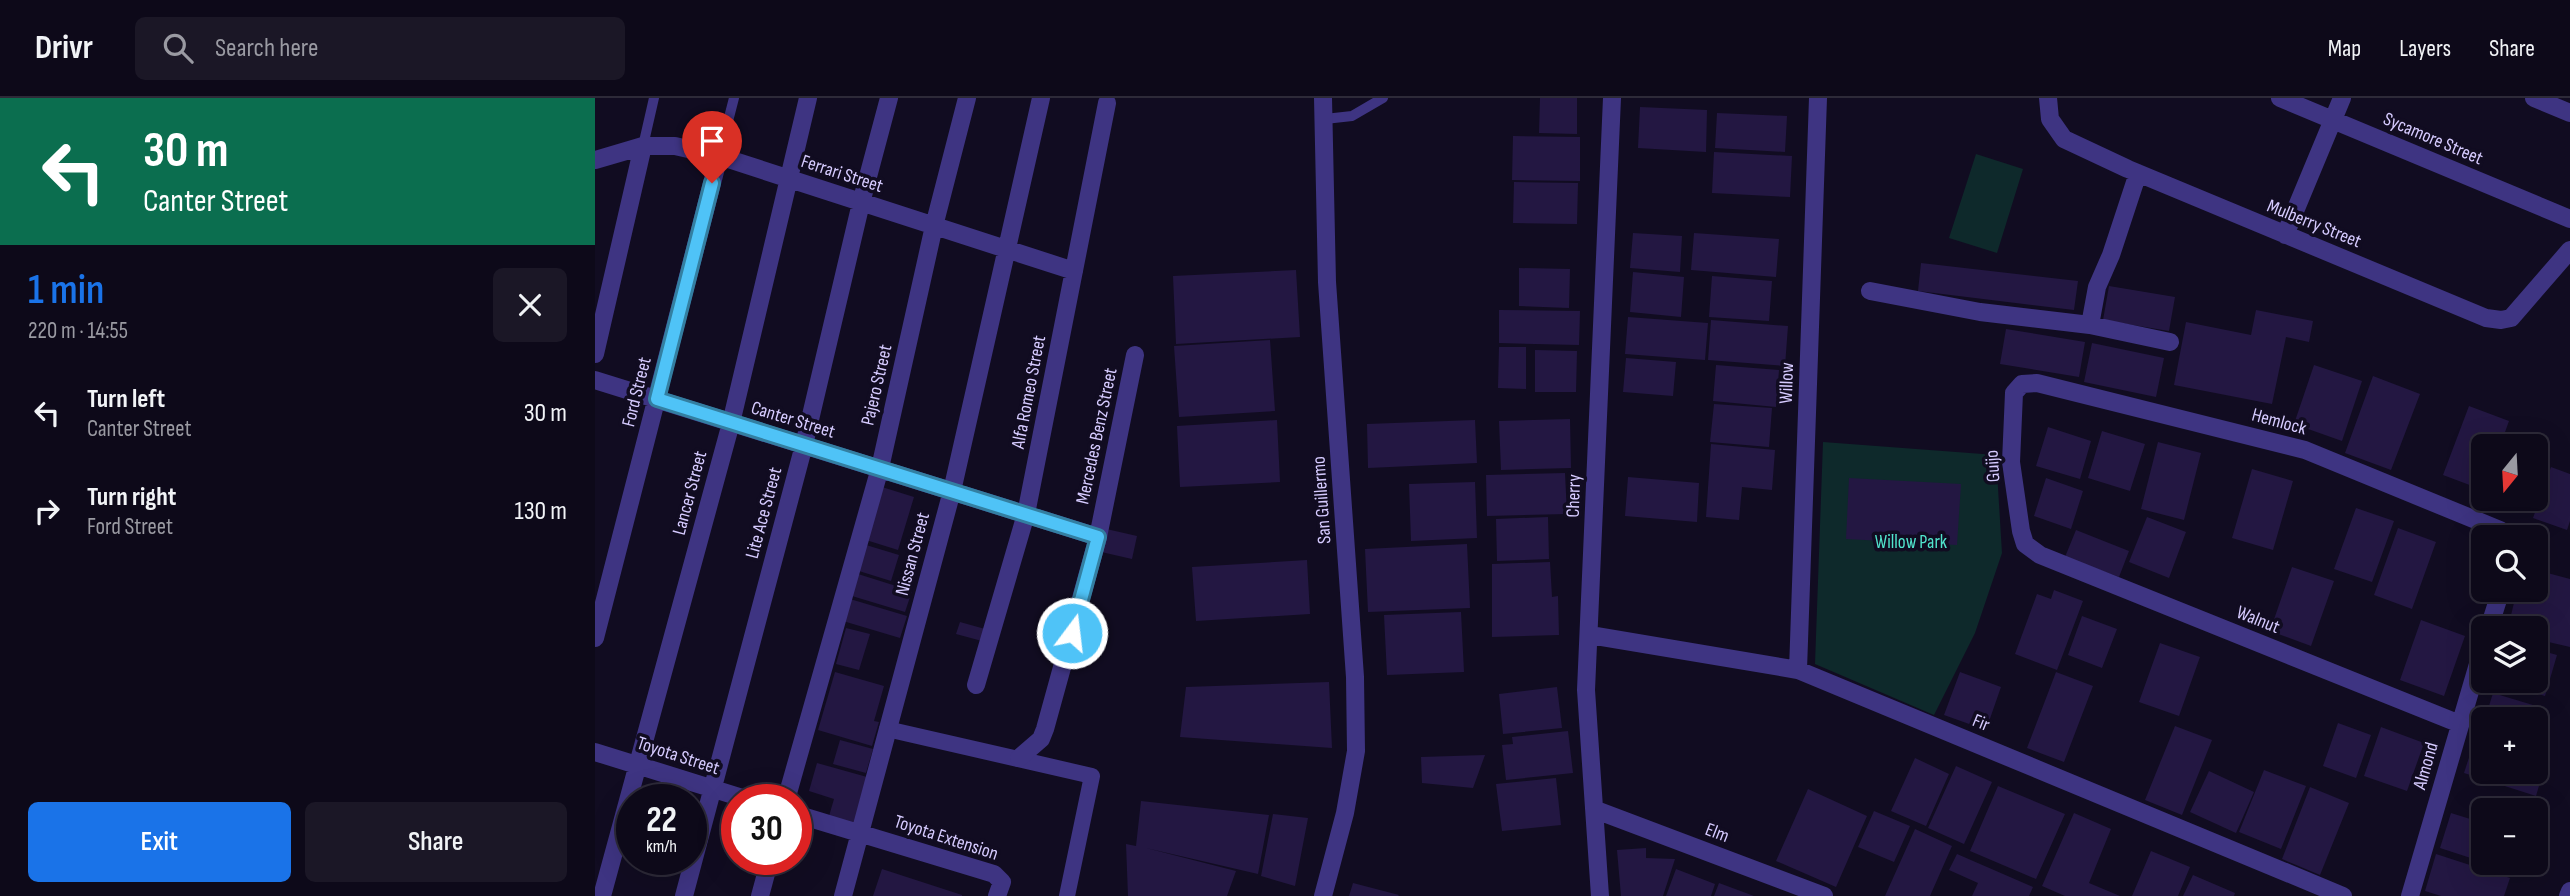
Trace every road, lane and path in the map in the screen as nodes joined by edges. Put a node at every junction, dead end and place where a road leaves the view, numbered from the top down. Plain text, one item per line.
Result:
1 (654, 98) edge
2 (734, 98) edge
3 (808, 98) edge
4 (889, 98) edge
5 (967, 98) edge
6 (1041, 98) edge
7 (1323, 98) edge
8 (1383, 98) edge
9 (1612, 98) edge
10 (1818, 98) edge
11 (2048, 98) edge
12 (2280, 98) edge
13 (2343, 98) edge
14 (2534, 98) edge
15 (1107, 103) dead end
16 (2570, 113) edge
17 (1325, 119) junction
18 (2333, 120) junction
19 (643, 146) junction
20 (719, 156) junction
21 (595, 160) edge
22 (2138, 173) junction
23 (789, 179) junction
24 (861, 202) junction
25 (2570, 219) edge
26 (934, 226) junction
27 (2285, 235) junction
28 (1006, 249) junction
29 (2570, 250) edge
30 (1074, 271) junction
31 (1870, 291) dead end
32 (2090, 325) junction
33 (2170, 342) dead end
34 (595, 354) edge
35 (1135, 355) dead end
36 (595, 380) edge
37 (2037, 383) joint
38 (657, 399) junction
39 (731, 423) junction
40 (804, 445) junction
41 (880, 468) junction
42 (952, 491) junction
43 (1026, 514) junction
44 (2482, 525) edge
45 (1098, 537) junction
46 (2041, 555) joint
47 (1590, 635) junction
48 (595, 638) edge
49 (1798, 670) junction
50 (976, 685) dead end
51 (2471, 688) edge
52 (2460, 724) junction
53 (887, 729) junction
54 (595, 752) edge
55 (1019, 758) junction
56 (639, 766) junction
57 (791, 784) edge
58 (711, 789) junction
59 (721, 792) edge
60 (1596, 810) junction
61 (812, 819) edge
62 (859, 833) junction
63 (766, 875) edge
64 (2570, 891) edge
65 (602, 896) edge
66 (684, 896) edge
67 (760, 896) edge
68 (843, 896) edge
69 (997, 896) edge
70 (1067, 896) edge
71 (1323, 896) edge
72 (1600, 896) edge
73 (1824, 896) edge
74 (2343, 896) edge
75 (2410, 896) edge
76 (2568, 896) edge

1 - 19 lane
2 - 20 lane
3 - 23 street, Lancer Street
4 - 24 street, Lite Ace Street
5 - 26 street, Pajero Street
6 - 28 street, Nissan Street
7 - 17 street, San Guillermo
8 - 17 lane
9 - 47 street, Cherry
10 - 49 street, Willow
11 - 22 street, Mulberry Street
12 - 18 street, Sycamore Street
13 - 18 street
14 - 16 street
15 - 30 street, Alfa Romeo Street
17 - 71 street, San Guillermo
18 - 25 street, Sycamore Street
18 - 27 street
19 - 20 street, Ferrari Street
19 - 21 street, Ferrari Street
19 - 34 street
20 - 23 street, Ferrari Street
20 - 38 street, Ford Street
22 - 27 street, Mulberry Street
22 - 32 street
23 - 24 street, Ferrari Street
23 - 39 street, Lancer Street
24 - 26 street, Ferrari Street
24 - 40 street, Lite Ace Street
26 - 28 street, Ferrari Street
26 - 41 street, Pajero Street
27 - 29 street, Mulberry Street
28 - 30 street, Ferrari Street
28 - 42 street, Nissan Street
30 - 43 street, Alfa Romeo Street
31 - 32 street
32 - 33 street
35 - 45 street, Mercedes Benz Street
36 - 38 street, Canter Street
37 - 44 street, Hemlock
37 - 46 street, Guijo
38 - 39 street, Canter Street
38 - 48 street, Ford Street
39 - 40 street, Canter Street
39 - 56 street, Lancer Street
40 - 41 street, Canter Street
40 - 58 street, Lite Ace Street
41 - 42 street, Canter Street
41 - 57 street, Pajero Street
42 - 43 street, Canter Street
42 - 53 street, Nissan Street
43 - 45 street, Canter Street
43 - 50 street, Alfa Romeo Street
45 - 55 street, Mercedes Benz Street
46 - 52 street, Walnut
47 - 49 street, Fir
47 - 60 street, Cherry
49 - 74 street, Fir
51 - 52 street, Almond
52 - 75 street, Almond
53 - 55 street
53 - 62 street, Nissan Street
54 - 56 street, Toyota Street
55 - 70 street
56 - 58 street, Toyota Street
56 - 65 street, Lancer Street
58 - 59 street, Toyota Street
58 - 66 street, Lite Ace Street
60 - 72 street, Cherry
60 - 73 street, Elm
61 - 62 street
62 - 68 street, Nissan Street
62 - 69 street, Toyota Extension
63 - 67 street
64 - 76 street

